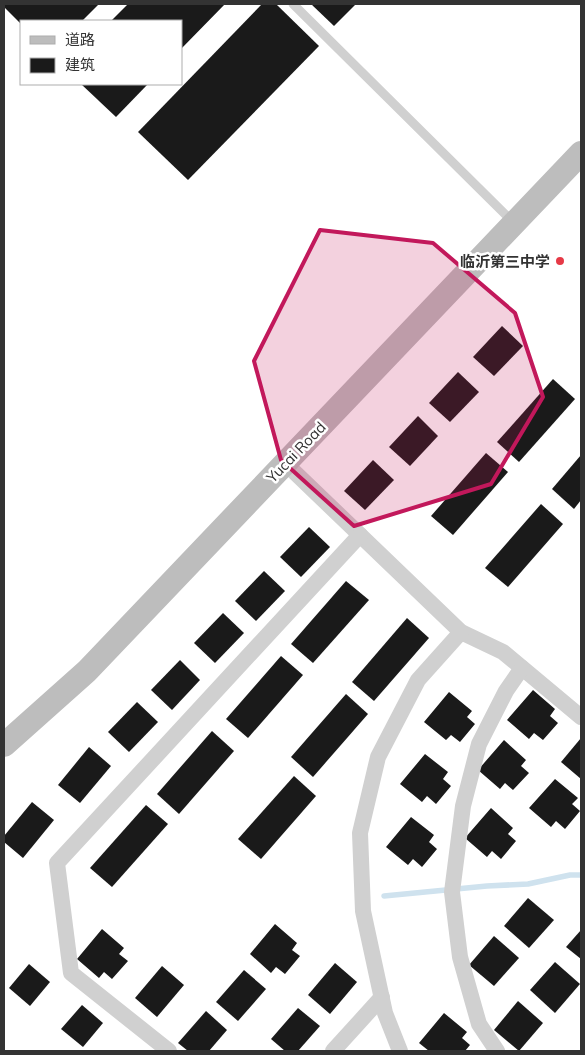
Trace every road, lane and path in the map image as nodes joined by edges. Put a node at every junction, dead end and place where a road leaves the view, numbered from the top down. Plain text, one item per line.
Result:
1 (293, 4) edge
2 (581, 153) edge
3 (514, 223) junction
4 (285, 463) junction
5 (360, 535) junction
6 (461, 632) junction
7 (522, 668) junction
8 (581, 717) edge
9 (4, 745) edge
10 (382, 997) junction
11 (169, 1051) edge
12 (333, 1051) edge
13 (400, 1051) edge
14 (497, 1051) edge

1 - 3 lane
2 - 3 street, Yucai Road
3 - 4 street, Yucai Road
4 - 5 street
4 - 9 street, Yucai Road
5 - 6 street
5 - 11 street
6 - 7 street
6 - 10 street
7 - 8 street
7 - 14 street
10 - 12 street
10 - 13 street

